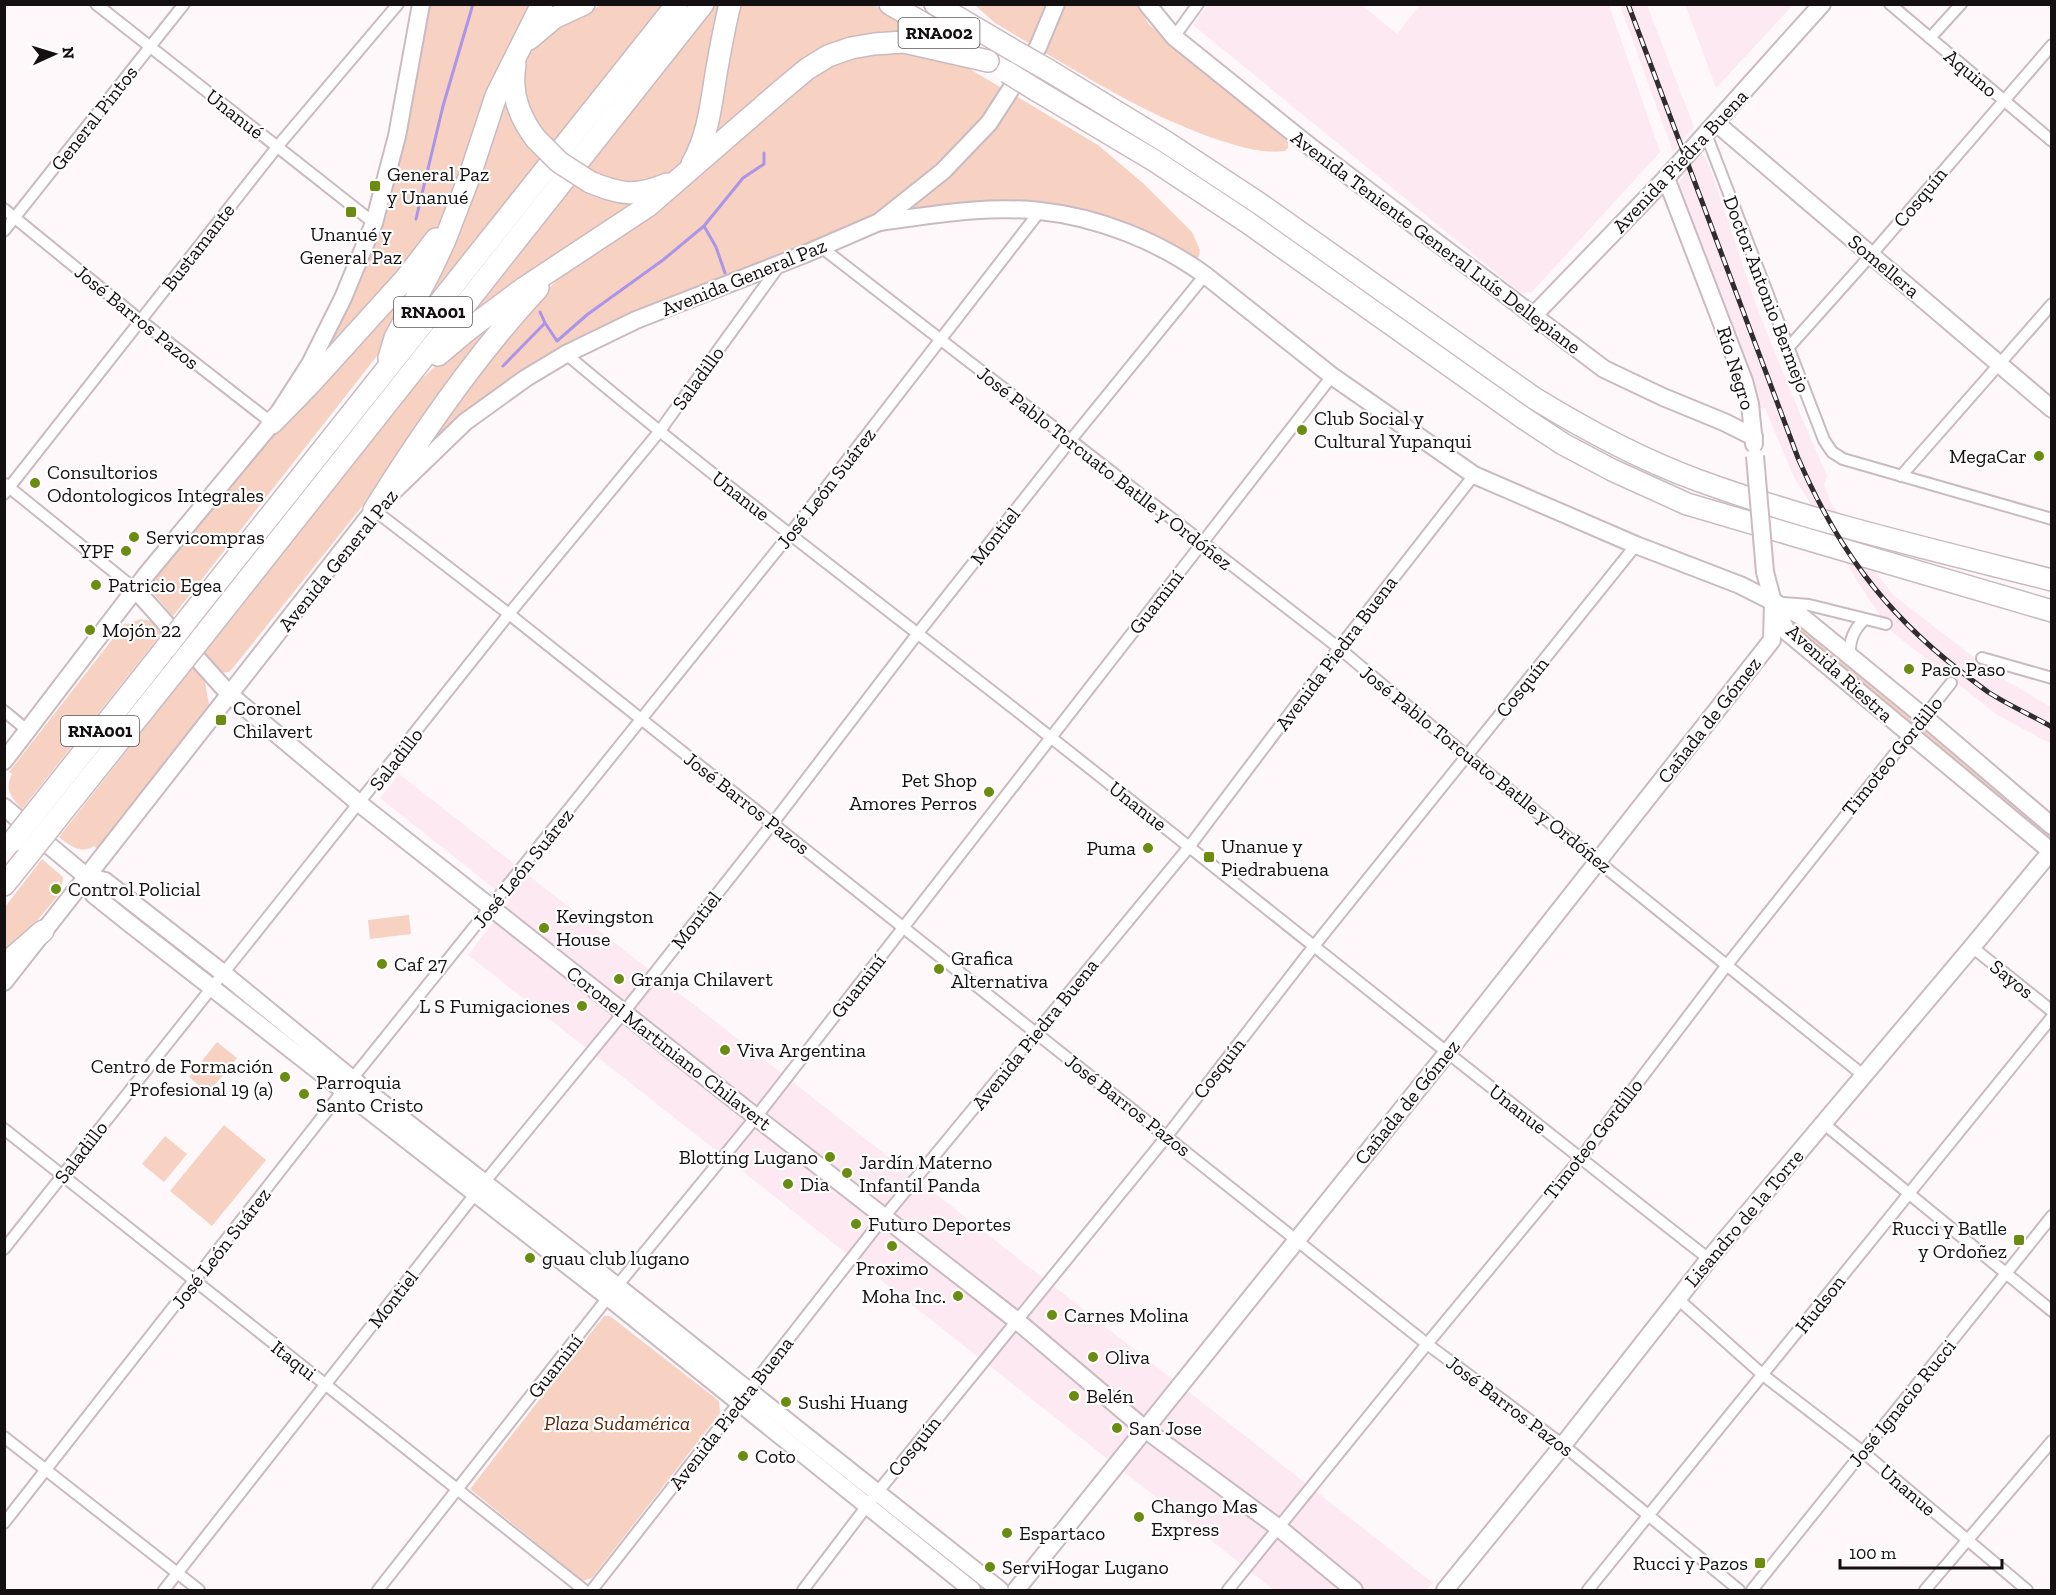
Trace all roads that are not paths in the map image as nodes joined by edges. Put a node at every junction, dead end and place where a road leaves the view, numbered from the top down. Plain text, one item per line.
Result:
1 (96, 4) edge
2 (184, 4) edge
3 (398, 4) edge
4 (421, 4) edge
5 (542, 4) edge
6 (584, 4) edge
7 (677, 4) edge
8 (703, 4) edge
9 (730, 4) edge
10 (890, 4) edge
11 (935, 4) edge
12 (966, 4) edge
13 (1056, 4) edge
14 (1147, 4) edge
15 (1198, 4) edge
16 (1822, 4) edge
17 (1890, 4) edge
18 (1961, 4) edge
19 (1173, 37) junction
20 (1930, 38) junction
21 (999, 42) junction
22 (2052, 45) edge
23 (150, 47) junction
24 (518, 51) junction
25 (988, 61) junction
26 (2003, 100) junction
27 (1711, 128) junction
28 (2052, 141) edge
29 (277, 147) junction
30 (683, 176) junction
31 (1666, 178) junction
32 (460, 201) junction
33 (4, 209) edge
34 (1040, 211) junction
35 (15, 217) junction
36 (879, 222) junction
37 (374, 223) junction
38 (4, 231) edge
39 (822, 247) junction
40 (1871, 255) junction
41 (780, 263) junction
42 (557, 267) junction
43 (1205, 275) junction
44 (2052, 304) edge
45 (1534, 315) junction
46 (140, 320) junction
47 (940, 341) junction
48 (1788, 348) junction
49 (566, 354) junction
50 (2000, 364) junction
51 (386, 371) junction
52 (1332, 376) junction
53 (403, 384) junction
54 (2052, 409) edge
55 (272, 423) junction
56 (659, 432) junction
57 (1754, 437) junction
58 (1070, 441) junction
59 (1474, 475) junction
60 (1901, 476) junction
61 (6, 488) edge
62 (374, 510) junction
63 (2052, 519) edge
64 (790, 534) junction
65 (1202, 543) junction
66 (1636, 545) junction
67 (2052, 580) edge
68 (135, 589) junction
69 (1773, 602) junction
70 (2052, 611) edge
71 (509, 614) junction
72 (1864, 620) junction
73 (1886, 624) dead end
74 (918, 633) junction
75 (1339, 648) junction
76 (1850, 656) junction
77 (1982, 658) dead end
78 (2052, 678) edge
79 (1952, 683) dead end
80 (230, 695) junction
81 (4, 711) edge
82 (1923, 717) junction
83 (641, 720) junction
84 (27, 730) junction
85 (1910, 734) junction
86 (1050, 737) junction
87 (1467, 756) junction
88 (4, 761) edge
89 (360, 804) junction
90 (19, 812) edge
91 (773, 823) junction
92 (2052, 826) edge
93 (51, 847) dead end
94 (1189, 847) junction
95 (15, 849) edge
96 (2051, 851) edge
97 (1598, 861) junction
98 (86, 876) junction
99 (4, 885) edge
100 (492, 908) junction
101 (904, 928) junction
102 (43, 931) junction
103 (1314, 946) junction
104 (1972, 947) junction
105 (4, 965) edge
106 (1727, 965) junction
107 (223, 973) junction
108 (4, 982) edge
109 (212, 987) junction
110 (2052, 1011) edge
111 (624, 1012) junction
112 (2052, 1017) edge
113 (1036, 1033) junction
114 (1447, 1053) junction
115 (1863, 1075) junction
116 (348, 1085) junction
117 (756, 1118) junction
118 (1823, 1123) junction
119 (4, 1129) edge
120 (1167, 1136) junction
121 (1580, 1159) junction
122 (63, 1175) junction
123 (479, 1189) junction
124 (1907, 1194) junction
125 (2052, 1216) edge
126 (884, 1217) junction
127 (1296, 1240) junction
128 (4, 1249) edge
129 (1709, 1259) junction
130 (2006, 1275) junction
131 (195, 1282) junction
132 (613, 1292) junction
133 (1678, 1299) junction
134 (2052, 1311) edge
135 (1016, 1320) junction
136 (1427, 1344) junction
137 (1763, 1375) junction
138 (326, 1385) junction
139 (744, 1397) junction
140 (1146, 1431) junction
141 (4, 1437) edge
142 (2052, 1440) edge
143 (1563, 1445) junction
144 (1863, 1452) junction
145 (47, 1470) junction
146 (458, 1489) junction
147 (872, 1501) junction
148 (1648, 1516) junction
149 (4, 1523) edge
150 (1279, 1528) junction
151 (1966, 1540) junction
152 (177, 1573) junction
153 (164, 1590) edge
154 (199, 1590) edge
155 (378, 1590) edge
156 (584, 1590) edge
157 (592, 1590) edge
158 (803, 1590) edge
159 (972, 1590) edge
160 (1000, 1590) edge
161 (1016, 1590) edge
162 (1228, 1590) edge
163 (1354, 1590) edge
164 (1445, 1590) edge
165 (1588, 1590) edge
166 (1739, 1590) edge
167 (1752, 1590) edge
168 (1925, 1590) edge
169 (2027, 1590) edge

1 - 23 street, Unanué
2 - 23 street, General Pintos
3 - 29 street, Bustamante
4 - 37 street
5 - 24 highway
6 - 24 highway
7 - 51 highway, RNA001
8 - 53 highway, RNA001
9 - 30 highway
10 - 25 highway, RNA002
11 - 21 highway, RNA002
12 - 21 highway
13 - 36 street, Avenida General Paz
14 - 19 street, Avenida Teniente General Luís Dellepiane
15 - 19 street
16 - 27 street, Avenida Piedra Buena
17 - 20 street, Aquino
18 - 20 street
19 - 45 street, Avenida Teniente General Luís Dellepiane
20 - 26 street, Aquino
21 - 67 highway, bridge
22 - 26 street, Cosquín
23 - 29 street, Unanué
23 - 35 street, General Pintos
24 - 30 highway, bridge
24 - 32 highway
25 - 30 highway
25 - 70 highway, bridge
26 - 28 street, Aquino
26 - 40 street, Cosquín
27 - 31 street, Avenida Piedra Buena
27 - 40 street, Somellera
27 - 48 street, Doctor Antonio Bermejo
29 - 37 street, Unanué
29 - 46 street, Bustamante
30 - 42 highway
31 - 45 street, Avenida Piedra Buena
31 - 57 street, Río Negro
32 - 51 highway
32 - 55 highway
33 - 35 street, José Barros Pazos
34 - 36 street
34 - 43 street
34 - 47 street, José León Suárez
35 - 38 street, General Pintos
35 - 46 street, José Barros Pazos
36 - 39 street, Avenida General Paz
37 - 55 street
39 - 41 street, Avenida General Paz
39 - 47 street, José Pablo Torcuato Batlle y Ordóñez
40 - 48 street, Cosquín
40 - 50 street, Somellera
41 - 49 street, Avenida General Paz
41 - 56 street, Saladillo
42 - 53 highway
42 - 62 highway
43 - 52 street
43 - 58 street, Montiel
44 - 50 street
45 - 57 street, Avenida Teniente General Luís Dellepiane
46 - 55 street, José Barros Pazos
46 - 61 street, Bustamante
47 - 58 street, José Pablo Torcuato Batlle y Ordóñez
47 - 64 street, José León Suárez
48 - 60 street, Doctor Antonio Bermejo
49 - 56 street, Unanue
49 - 62 street, Avenida General Paz
50 - 54 street, Somellera
50 - 60 street
51 - 90 highway, RNA001, bridge
52 - 59 street
52 - 65 street, Guaminí
53 - 95 highway, RNA001, bridge
55 - 68 street
56 - 64 street, Unanue
56 - 71 street, Saladillo
57 - 69 street, Río Negro, bridge
58 - 65 street, José Pablo Torcuato Batlle y Ordóñez
58 - 74 street, Montiel
59 - 66 street
59 - 75 street, Avenida Piedra Buena
60 - 63 street
61 - 68 street, Coronel Martiniano Chilavert
62 - 71 street, José Barros Pazos
62 - 80 street, Avenida General Paz
64 - 74 street, Unanue
64 - 83 street, José León Suárez
65 - 75 street, José Pablo Torcuato Batlle y Ordóñez
65 - 86 street, Guaminí
66 - 69 street
66 - 87 street, Cosquín
68 - 80 street, Coronel Martiniano Chilavert
68 - 84 street
69 - 72 street
69 - 76 street, Avenida Riestra
69 - 85 street, Avenida Riestra
69 - 97 street, Cañada de Gómez
71 - 83 street, José Barros Pazos
71 - 89 street, Saladillo
72 - 73 street
72 - 76 street
74 - 86 street, Unanue
74 - 91 street, Montiel
75 - 87 street, José Pablo Torcuato Batlle y Ordóñez
75 - 94 street, Avenida Piedra Buena
76 - 82 street, Avenida Riestra
77 - 78 street
79 - 82 street, Timoteo Gordillo
80 - 89 street, Coronel Martiniano Chilavert
80 - 98 street, Avenida General Paz
81 - 84 street
82 - 85 street, Timoteo Gordillo
82 - 92 street, Avenida Riestra
83 - 91 street, José Barros Pazos
83 - 100 street, José León Suárez
84 - 88 street
85 - 96 street, Avenida Riestra
85 - 106 street, Timoteo Gordillo
86 - 94 street, Unanue
86 - 101 street, Guaminí
87 - 97 street, José Pablo Torcuato Batlle y Ordóñez
87 - 103 street, Cosquín
89 - 100 street, Coronel Martiniano Chilavert
89 - 107 street, Saladillo
90 - 95 highway, RNA001, bridge
91 - 101 street, José Barros Pazos
91 - 111 street, Montiel
93 - 98 street
94 - 103 street, Unanue
94 - 113 street, Avenida Piedra Buena
95 - 99 highway, RNA001
96 - 104 street, Lisandro de la Torre
97 - 106 street, José Pablo Torcuato Batlle y Ordóñez
97 - 114 street, Cañada de Gómez
98 - 102 street, Avenida General Paz
98 - 107 street
98 - 109 street
100 - 111 street, Coronel Martiniano Chilavert
100 - 116 street, José León Suárez
101 - 113 street, José Barros Pazos
101 - 117 street, Guaminí
102 - 105 highway
102 - 108 street, Avenida General Paz
103 - 114 street, Unanue
103 - 120 street, Cosquín
104 - 110 street, Sayos
104 - 115 street, Lisandro de la Torre
106 - 115 street, José Pablo Torcuato Batlle y Ordóñez
106 - 121 street, Timoteo Gordillo
107 - 109 street, Saladillo
107 - 116 street
109 - 116 street
109 - 122 street, Saladillo
111 - 117 street, Coronel Martiniano Chilavert
111 - 123 street, Montiel
112 - 124 street, Hudson
113 - 120 street, José Barros Pazos
113 - 126 street, Avenida Piedra Buena
114 - 121 street, Unanue
114 - 127 street, Cañada de Gómez
115 - 118 street, Lisandro de la Torre
116 - 123 street
116 - 131 street, José León Suárez
117 - 126 street, Coronel Martiniano Chilavert
117 - 132 street, Guaminí
118 - 124 street
118 - 129 street, Lisandro de la Torre
119 - 122 street, Itaqui
120 - 127 street, José Barros Pazos
120 - 135 street, Cosquín
121 - 129 street, Unanue
121 - 136 street, Timoteo Gordillo
122 - 128 street, Saladillo
122 - 131 street, Itaqui
123 - 132 street
123 - 138 street, Montiel
124 - 130 street
124 - 137 street, Hudson
125 - 130 street, José Ignacio Rucci
126 - 135 street, Coronel Martiniano Chilavert
126 - 139 street, Avenida Piedra Buena
127 - 136 street, José Barros Pazos
127 - 140 street, Cañada de Gómez
129 - 133 street, Lisandro de la Torre
130 - 134 street
130 - 144 street, José Ignacio Rucci
131 - 138 street, Itaqui
131 - 145 street, José León Suárez
132 - 139 street
132 - 146 street, Guaminí
133 - 137 street, Unanue
133 - 143 street, Lisandro de la Torre
135 - 140 street, Coronel Martiniano Chilavert
135 - 147 street, Cosquín
136 - 143 street, José Barros Pazos
136 - 150 street, Timoteo Gordillo
137 - 144 street, Unanue
137 - 148 street, Hudson
138 - 146 street, Itaqui
138 - 152 street, Montiel
139 - 147 street
139 - 157 street, Avenida Piedra Buena
140 - 150 street, Coronel Martiniano Chilavert
140 - 161 street, Cañada de Gómez
141 - 145 street
142 - 151 street
143 - 148 street, José Barros Pazos
143 - 164 street, Lisandro de la Torre
144 - 151 street, Unanue
144 - 167 street, José Ignacio Rucci
145 - 149 street, José León Suárez
145 - 152 street
146 - 155 street, Guaminí
146 - 156 street, Itaqui
147 - 158 street, Cosquín
147 - 159 street
147 - 160 street
148 - 165 street, Hudson
148 - 166 street, José Barros Pazos
150 - 162 street, Timoteo Gordillo
150 - 163 street, Coronel Martiniano Chilavert
151 - 168 street
151 - 169 street, Unanue
152 - 153 street, Montiel
152 - 154 street

